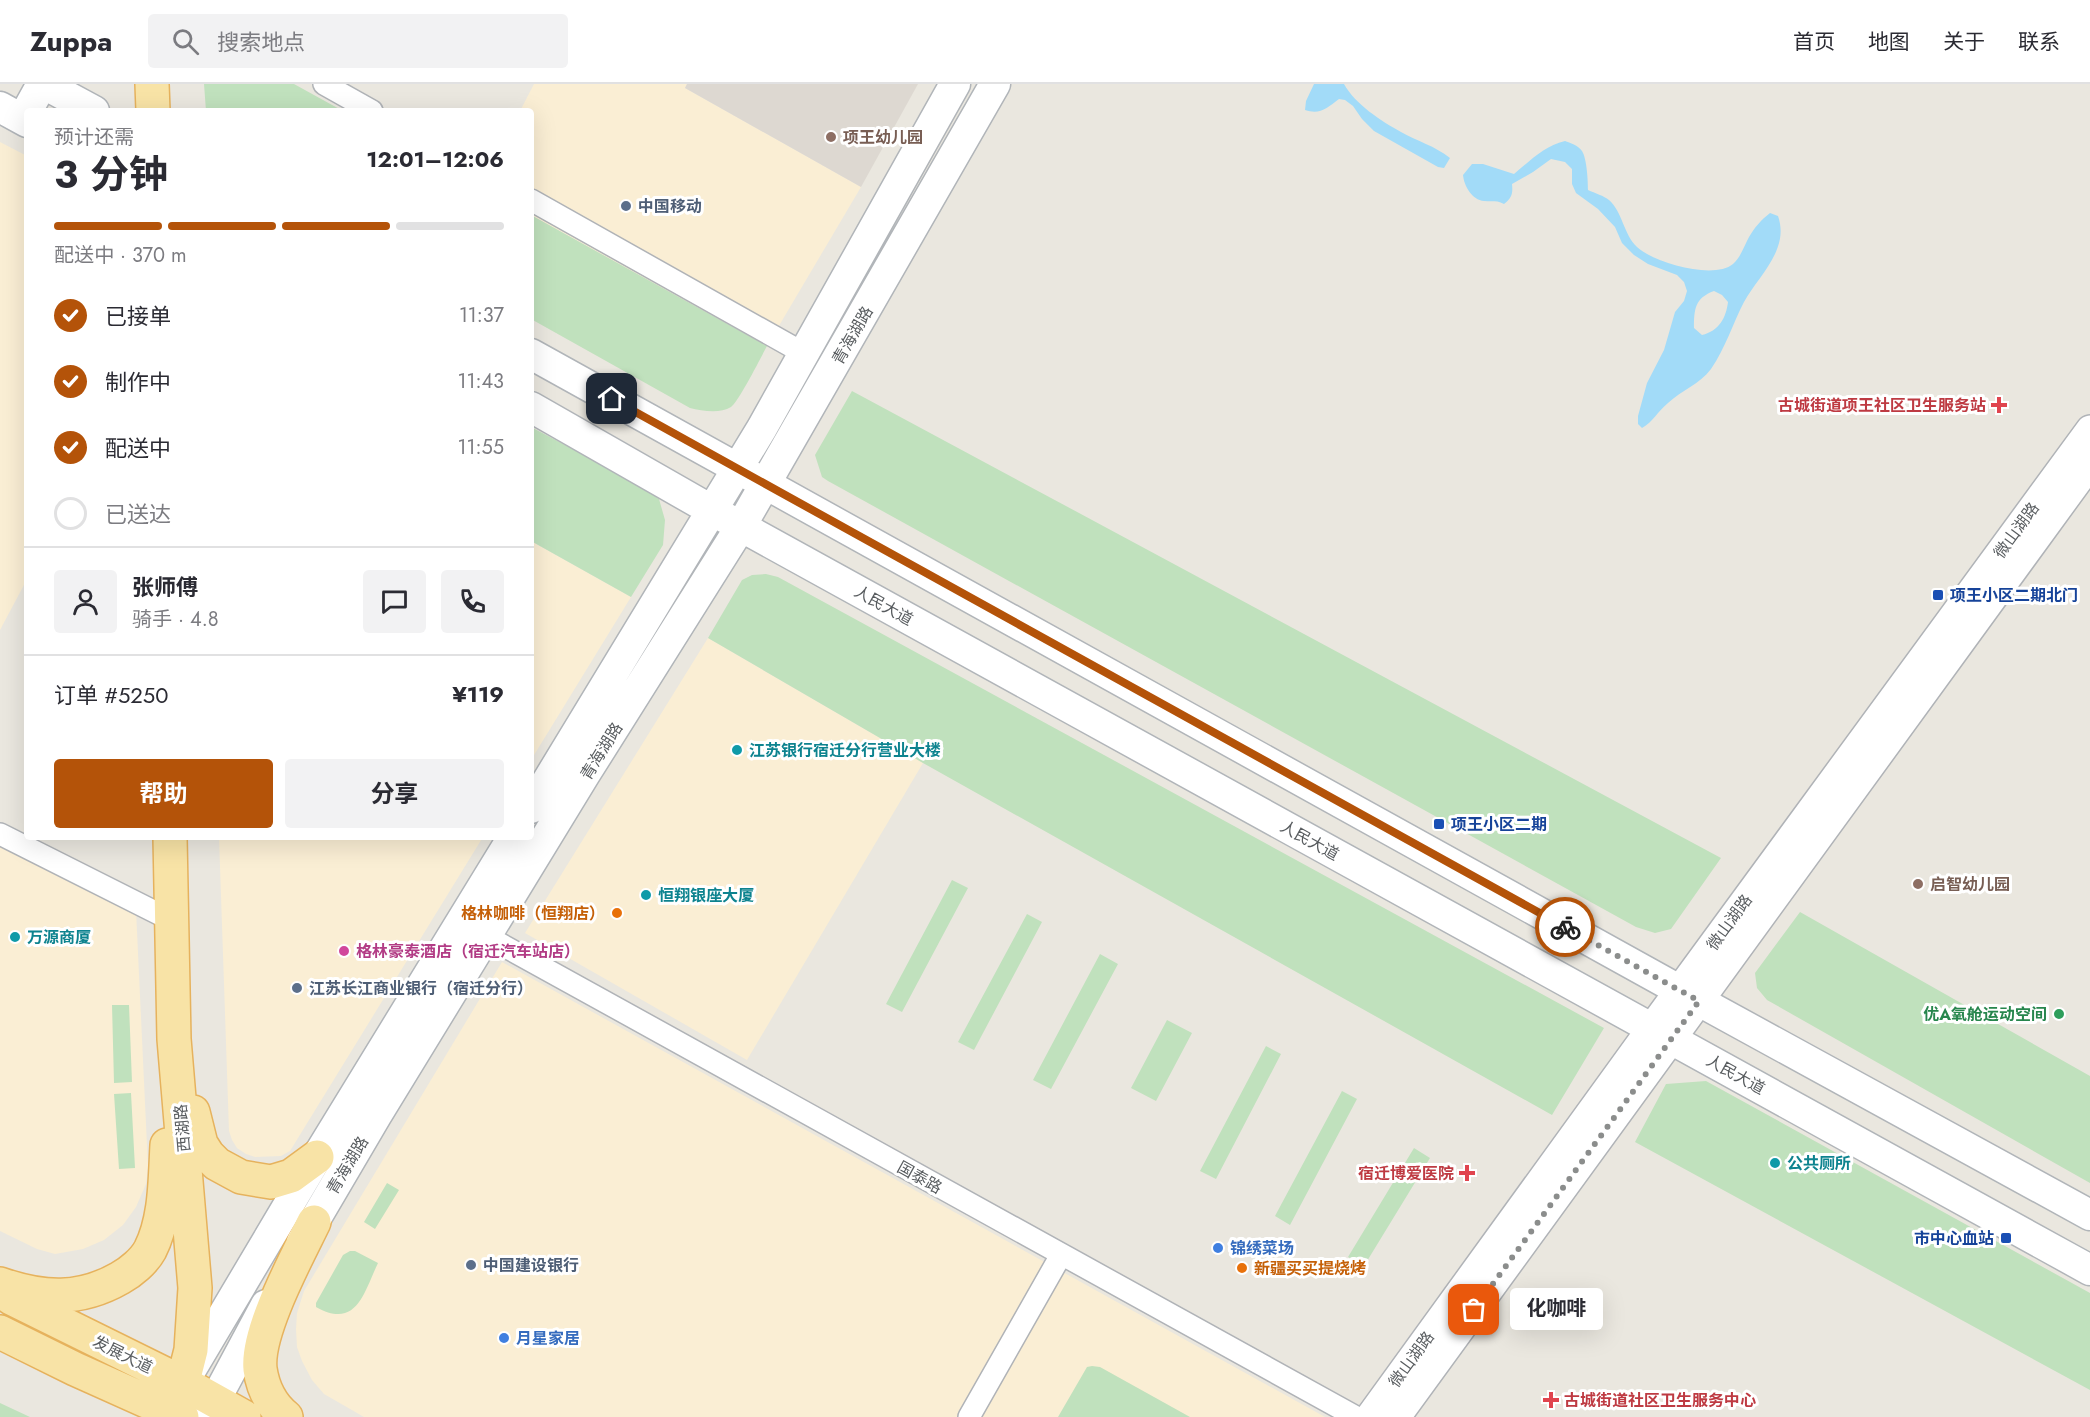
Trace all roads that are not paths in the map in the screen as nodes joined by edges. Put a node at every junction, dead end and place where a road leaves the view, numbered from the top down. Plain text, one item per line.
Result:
1 (43, 84) edge
2 (152, 84) edge
3 (324, 84) edge
4 (955, 84) edge
5 (995, 84) edge
6 (25, 108) edge
7 (88, 108) edge
8 (153, 108) edge
9 (367, 108) edge
10 (534, 202) edge
11 (805, 354) junction
12 (534, 356) edge
13 (534, 409) edge
14 (2090, 429) edge
15 (2090, 465) edge
16 (738, 470) junction
17 (766, 484) junction
18 (713, 511) junction
19 (741, 526) junction
20 (534, 803) edge
21 (0, 834) edge
22 (170, 840) edge
23 (511, 840) edge
24 (171, 920) junction
25 (486, 936) junction
26 (1689, 996) junction
27 (1661, 1033) junction
28 (174, 1039) junction
29 (317, 1157) junction
30 (2090, 1215) edge
31 (314, 1222) junction
32 (1061, 1255) junction
33 (2090, 1270) edge
34 (0, 1284) edge
35 (0, 1293) edge
36 (0, 1332) edge
37 (75, 1369) junction
38 (190, 1409) edge
39 (126, 1417) edge
40 (244, 1417) edge
41 (286, 1417) edge
42 (969, 1417) edge
43 (1356, 1417) edge
44 (1370, 1417) edge
45 (1397, 1417) edge

1 - 6 main road
1 - 7 main road
2 - 8 main road
3 - 9 street
4 - 11 main road, 青海湖路
5 - 17 main road, 青海湖路
10 - 11 street
11 - 16 main road, 青海湖路
12 - 16 main road
13 - 18 main road, 人民大道
14 - 26 street, 微山湖路
15 - 26 street, 微山湖路
16 - 17 main road
16 - 18 main road, 青海湖路
17 - 19 main road, 青海湖路
17 - 26 main road
18 - 19 main road, 人民大道
18 - 20 main road, 青海湖路
19 - 25 main road, 青海湖路
19 - 27 main road, 人民大道
21 - 24 street
22 - 24 main road, 西湖路
23 - 29 main road, 青海湖路
24 - 28 main road, 西湖路
25 - 31 main road, 青海湖路
25 - 32 street, 国泰路
26 - 27 street, 微山湖路
26 - 30 main road
27 - 33 main road, 人民大道
27 - 44 street, 微山湖路
27 - 45 street, 微山湖路
28 - 29 main road
28 - 34 main road
28 - 38 main road, 西湖路
29 - 38 main road, 青海湖路
31 - 38 main road, 青海湖路
31 - 41 main road
32 - 42 street
32 - 43 street, 国泰路
35 - 38 main road, 发展大道
36 - 37 main road, 发展大道
37 - 38 main road, 发展大道
37 - 39 main road
38 - 40 main road, 发展大道

